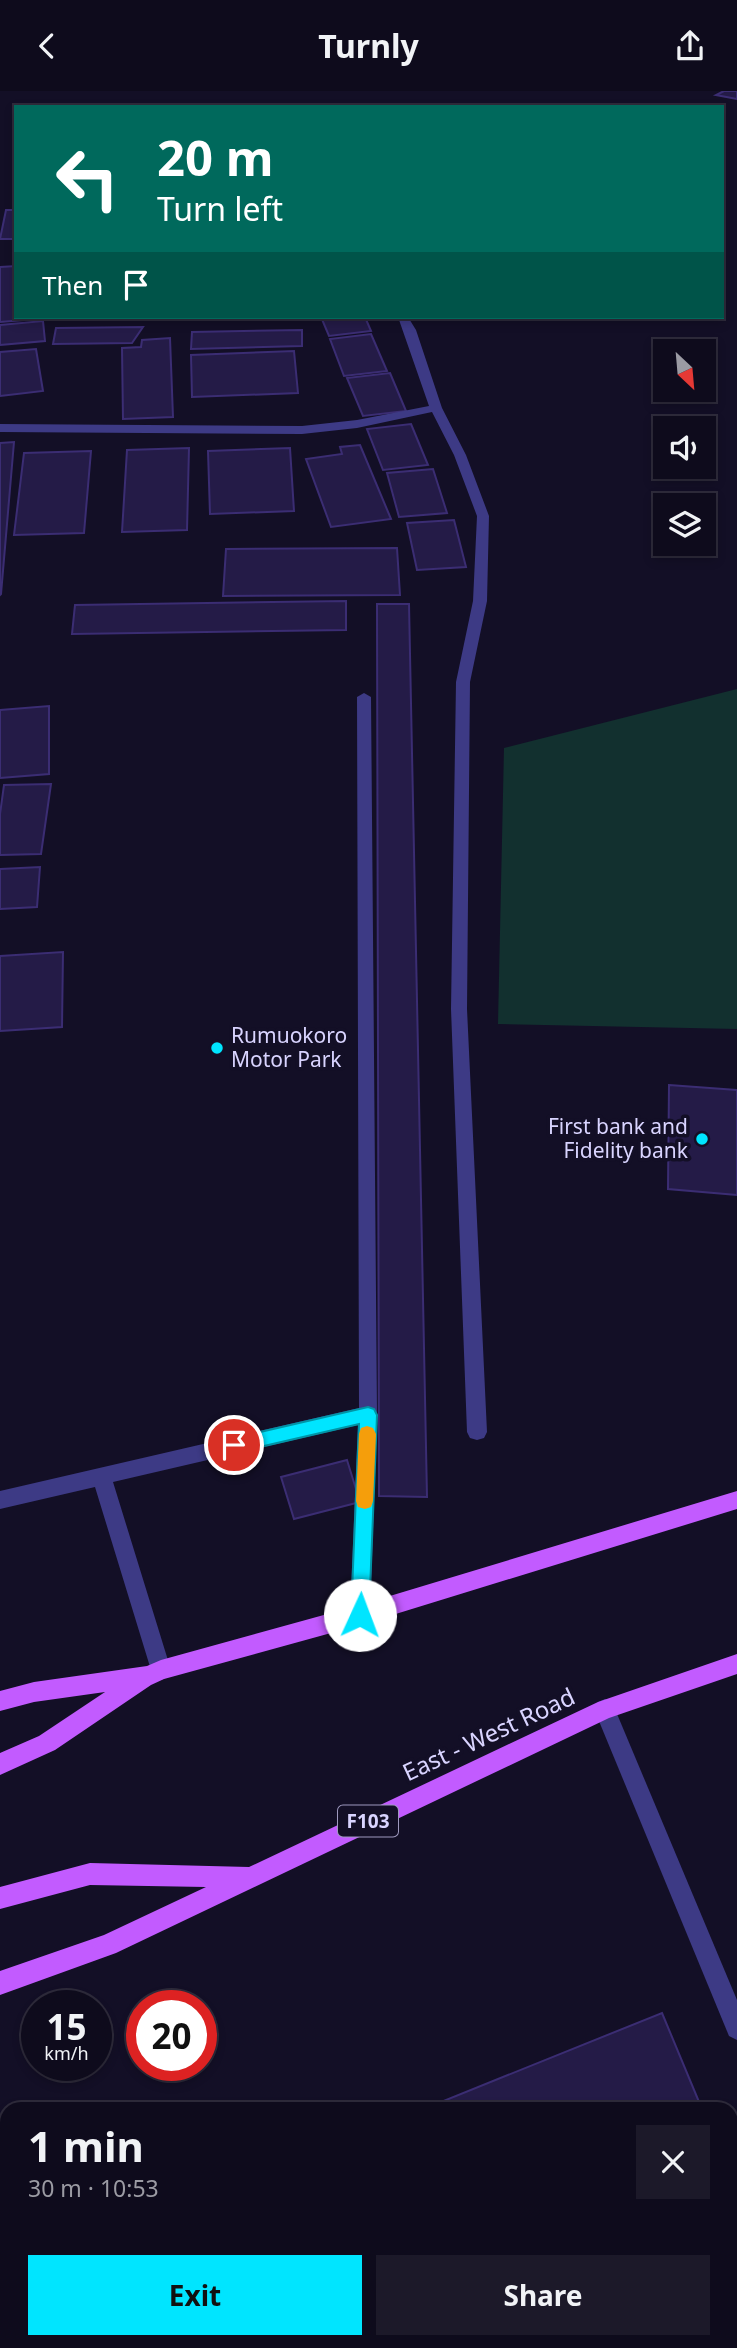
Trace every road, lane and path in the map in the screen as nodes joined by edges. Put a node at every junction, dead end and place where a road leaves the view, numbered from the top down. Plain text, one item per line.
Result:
1 (404, 319) edge
2 (436, 408) junction
3 (0, 428) edge
4 (364, 697) dead end
5 (368, 1415) junction
6 (477, 1432) dead end
7 (101, 1476) junction
8 (0, 1500) edge
9 (737, 1500) edge
10 (360, 1615) junction
11 (737, 1664) edge
12 (155, 1673) junction
13 (0, 1701) edge
14 (605, 1709) junction
15 (0, 1764) edge
16 (251, 1876) junction
17 (0, 1898) edge
18 (0, 1983) edge
19 (737, 2028) edge

1 - 2 street
2 - 3 street
2 - 6 street
4 - 5 street
5 - 7 street
5 - 10 street
7 - 8 street
7 - 12 street
9 - 10 main road
10 - 12 main road
11 - 14 main road, East - West Road / F103
12 - 13 main road
12 - 15 main road
14 - 16 main road, East - West Road / F103
14 - 19 street
16 - 17 main road
16 - 18 main road, East - West Road / F103

